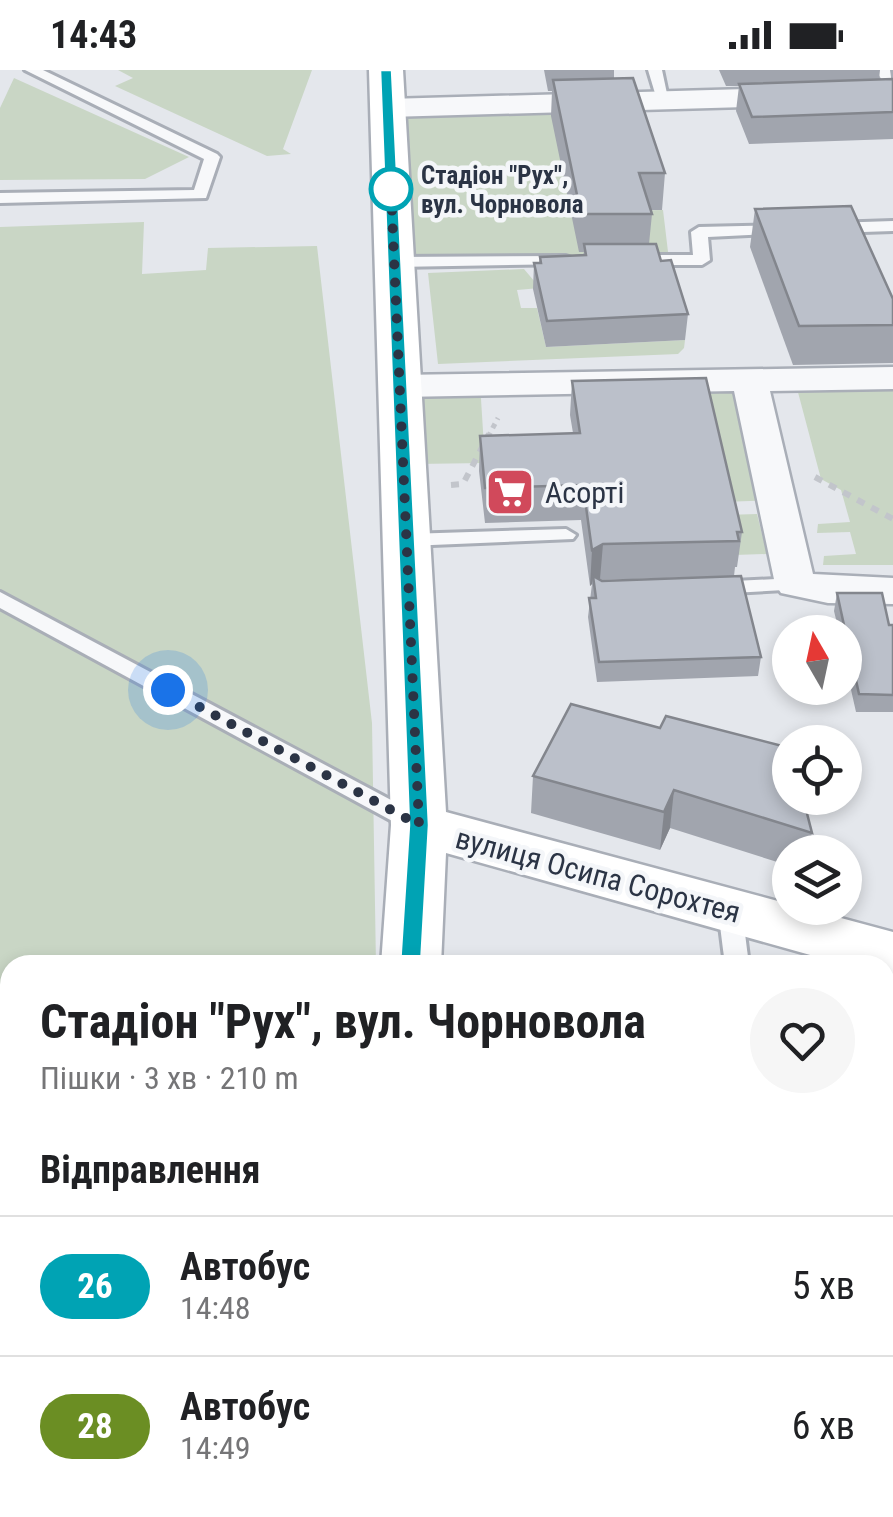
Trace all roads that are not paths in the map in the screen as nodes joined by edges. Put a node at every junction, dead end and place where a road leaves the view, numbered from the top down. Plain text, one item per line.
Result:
1 (32, 70) edge
2 (655, 70) edge
3 (883, 70) edge
4 (387, 89) edge
5 (893, 91) edge
6 (664, 100) junction
7 (0, 198) edge
8 (889, 226) edge
9 (792, 229) edge
10 (811, 229) edge
11 (893, 246) edge
12 (590, 260) edge
13 (610, 260) edge
14 (395, 262) junction
15 (893, 378) edge
16 (750, 382) junction
17 (400, 386) junction
18 (566, 535) dead end
19 (408, 540) junction
20 (796, 584) junction
21 (694, 588) edge
22 (893, 591) edge
23 (0, 599) edge
24 (419, 825) junction
25 (733, 938) edge
26 (411, 955) edge
27 (893, 955) edge

1 - 7 lane
2 - 6 lane
3 - 5 lane
4 - 6 street
4 - 14 main road
5 - 6 street
8 - 10 lane
8 - 11 lane
9 - 13 lane
12 - 14 lane
14 - 17 main road
15 - 16 street
16 - 17 street
16 - 20 street
17 - 19 main road
18 - 19 lane
19 - 24 main road
20 - 21 lane
20 - 22 street
23 - 24 lane
24 - 25 main road, вулиця Осипа Сорохтея
24 - 26 main road
25 - 27 main road, вулиця Осипа Сорохтея

